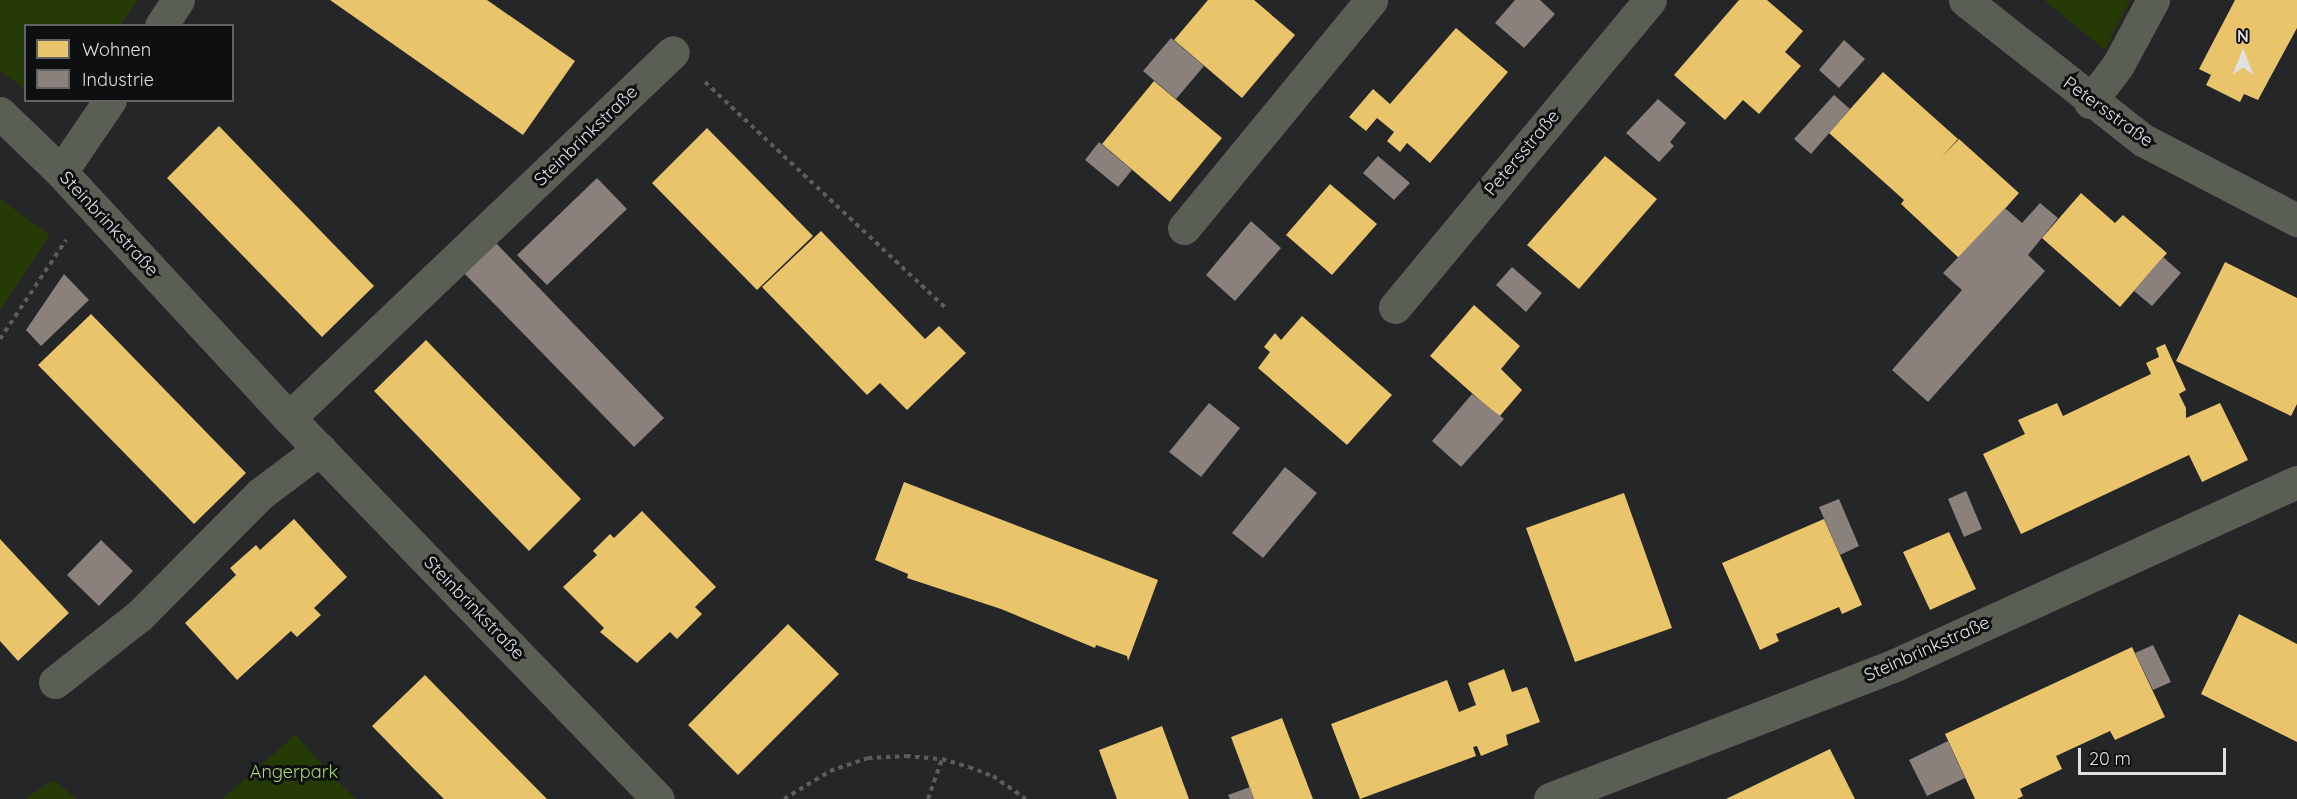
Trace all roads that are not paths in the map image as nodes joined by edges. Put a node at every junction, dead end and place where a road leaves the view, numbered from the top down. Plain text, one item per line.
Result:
1 (178, 0) edge
2 (1371, 0) edge
3 (1650, 0) edge
4 (1965, 0) edge
5 (2153, 0) edge
6 (162, 24) edge
7 (674, 52) road end
8 (109, 102) edge
9 (2090, 102) junction
10 (0, 113) edge
11 (61, 172) junction
12 (2297, 220) edge
13 (1184, 228) dead end
14 (1395, 307) dead end
15 (289, 418) junction
16 (320, 449) junction
17 (2297, 482) edge
18 (55, 682) dead end
19 (658, 799) edge
20 (1550, 799) edge

1 - 6 street
2 - 13 street
3 - 14 street, Petersstraße
4 - 9 street, Petersstraße
5 - 9 street
7 - 15 street, Steinbrinkstraße
8 - 11 street
9 - 12 street, Petersstraße
10 - 11 street, Steinbrinkstraße
11 - 15 street, Steinbrinkstraße
15 - 16 street, Steinbrinkstraße
16 - 18 street
16 - 19 street, Steinbrinkstraße
17 - 20 street, Steinbrinkstraße

